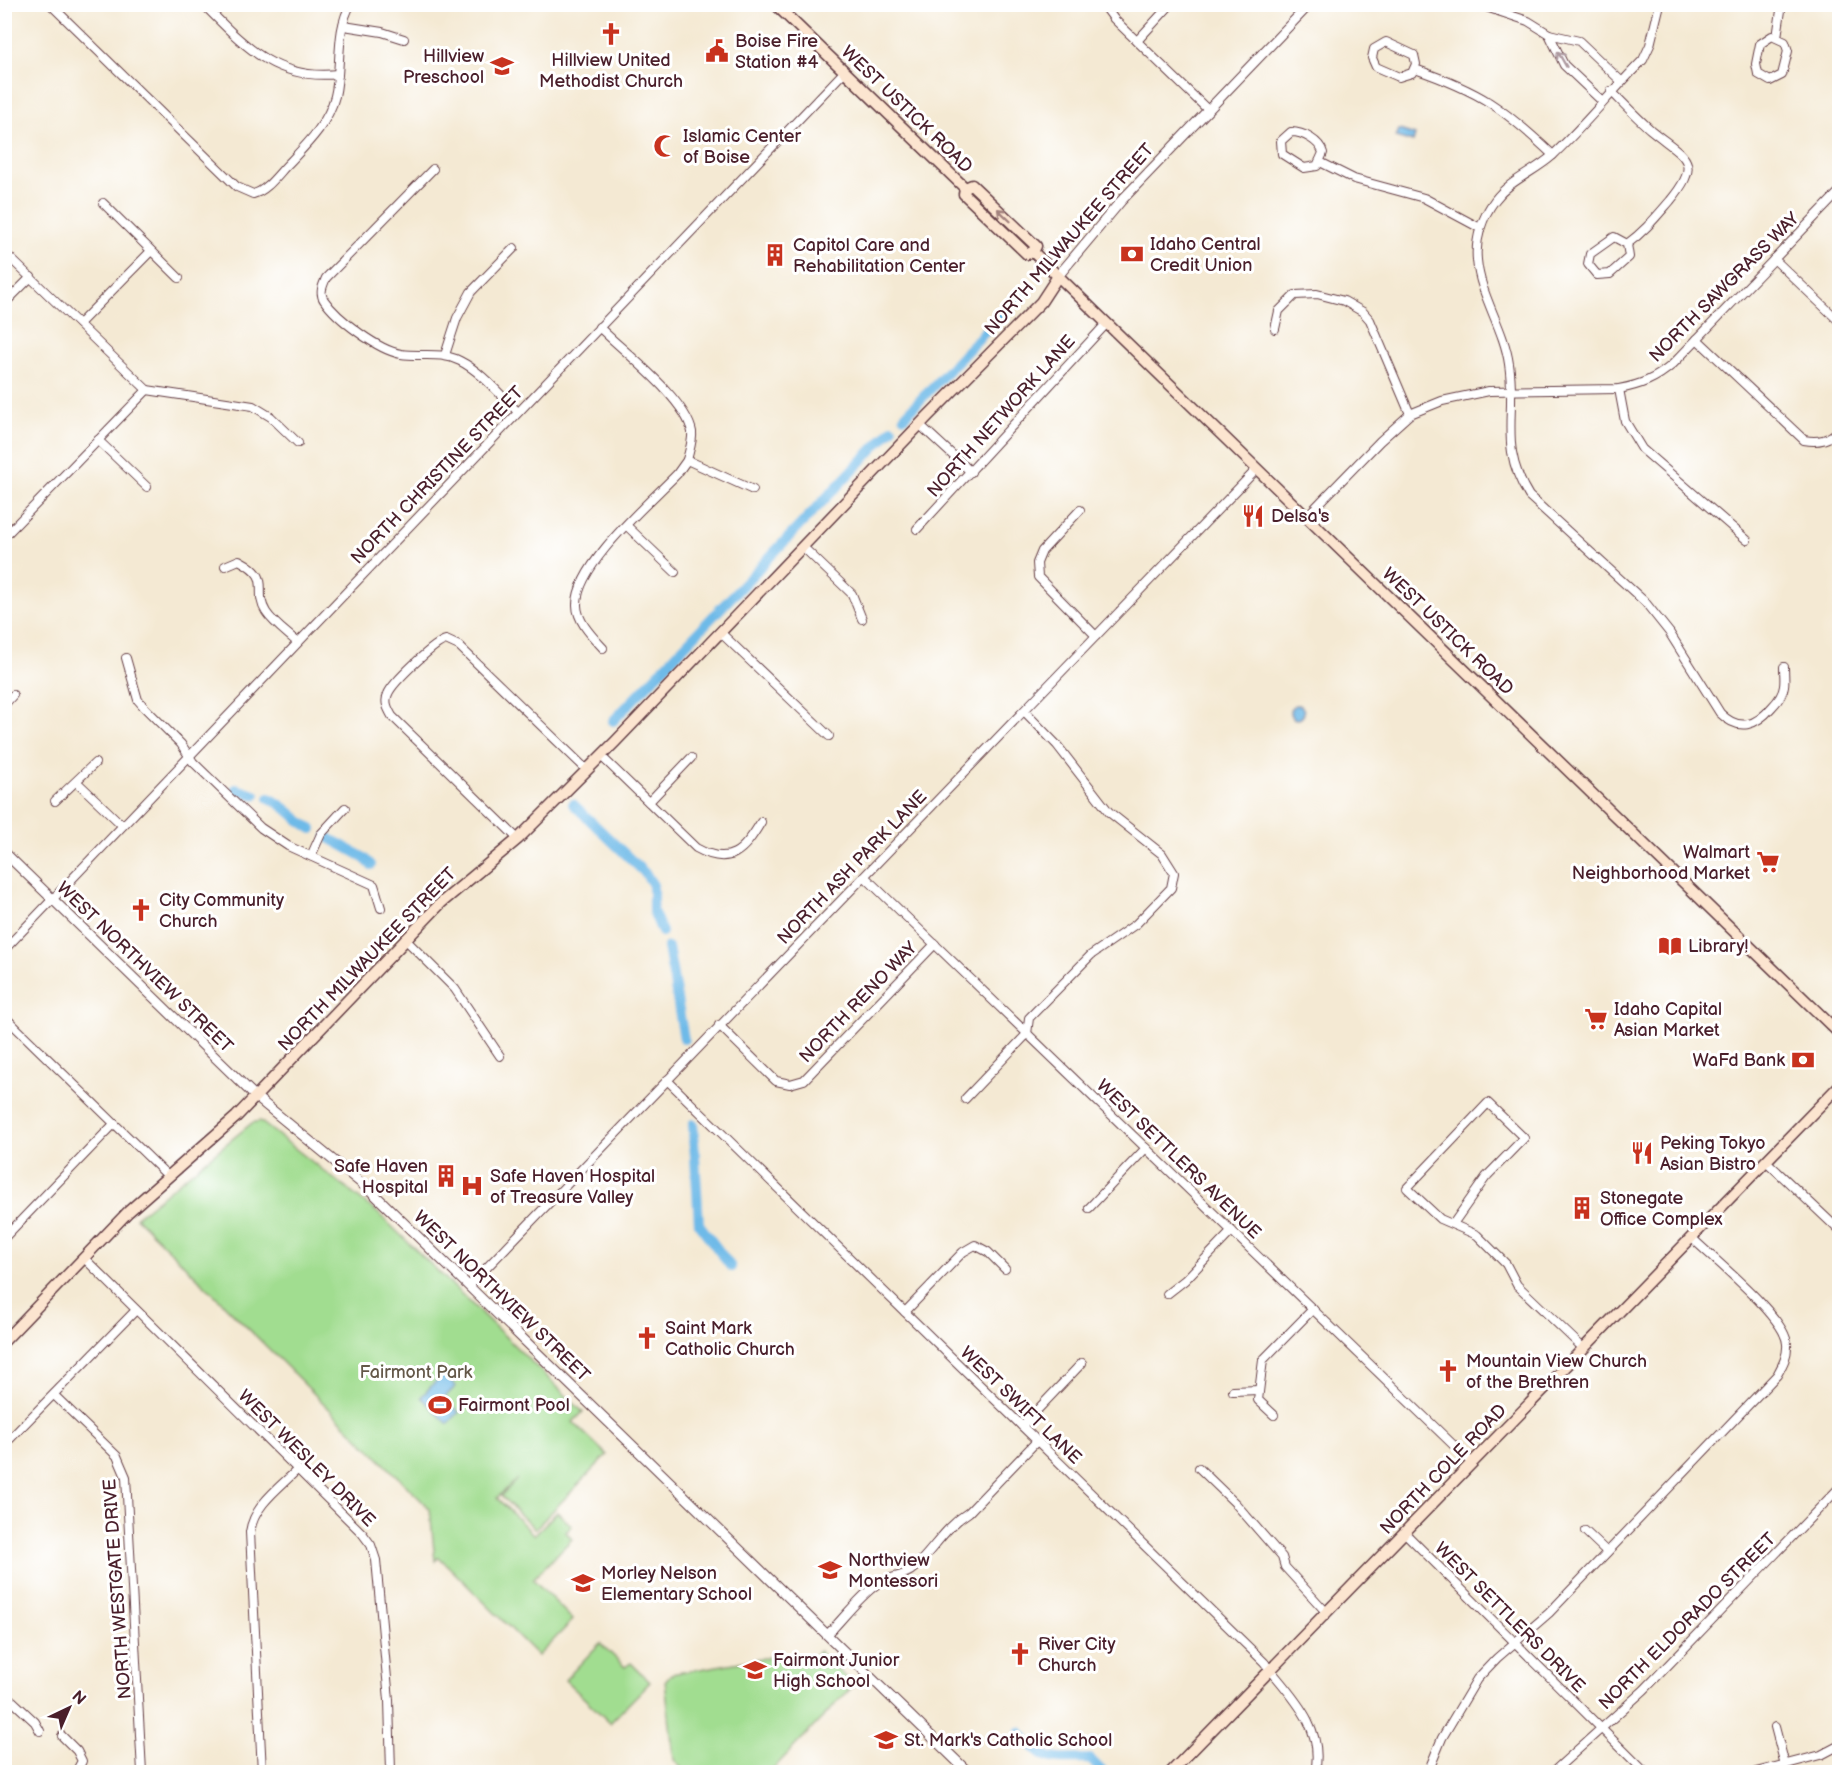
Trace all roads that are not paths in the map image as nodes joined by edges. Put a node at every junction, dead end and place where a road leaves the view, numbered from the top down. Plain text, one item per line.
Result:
1 (50, 4) edge
2 (203, 4) edge
3 (351, 4) edge
4 (775, 4) edge
5 (1104, 4) edge
6 (1171, 4) edge
7 (1310, 4) edge
8 (1477, 4) edge
9 (1660, 4) edge
10 (1782, 4) edge
11 (344, 26) junction
12 (1549, 34) junction
13 (1777, 37) junction
14 (404, 39) dead end
15 (1137, 41) junction
16 (1415, 69) junction
17 (844, 72) junction
18 (338, 74) junction
19 (1621, 81) junction
20 (1611, 91) junction
21 (1602, 101) junction
22 (1208, 110) junction
23 (1553, 155) junction
24 (1320, 162) junction
25 (433, 169) dead end
26 (1839, 191) edge
27 (103, 203) dead end
28 (1480, 228) junction
29 (1627, 244) junction
30 (514, 248) dead end
31 (152, 251) junction
32 (4, 252) edge
33 (1774, 259) junction
34 (1058, 276) junction
35 (31, 277) junction
36 (179, 278) dead end
37 (4, 304) edge
38 (1839, 322) edge
39 (1107, 323) junction
40 (80, 324) junction
41 (599, 327) junction
42 (1275, 329) dead end
43 (1697, 339) junction
44 (445, 356) junction
45 (1619, 389) junction
46 (147, 390) junction
47 (1511, 390) junction
48 (518, 412) junction
49 (1410, 414) junction
50 (920, 425) junction
51 (1839, 429) edge
52 (98, 440) junction
53 (298, 443) dead end
54 (687, 460) junction
55 (1257, 469) junction
56 (970, 472) junction
57 (147, 487) dead end
58 (753, 489) dead end
59 (1080, 510) dead end
60 (1306, 517) junction
61 (627, 526) junction
62 (917, 530) dead end
63 (4, 537) edge
64 (1747, 540) dead end
65 (803, 547) junction
66 (225, 566) dead end
67 (675, 572) dead end
68 (862, 619) dead end
69 (721, 633) junction
70 (1095, 636) junction
71 (297, 642) junction
72 (603, 648) dead end
73 (126, 658) dead end
74 (1784, 667) dead end
75 (13, 695) dead end
76 (4, 705) edge
77 (1024, 711) junction
78 (829, 736) dead end
79 (189, 756) junction
80 (601, 756) junction
81 (691, 758) dead end
82 (95, 763) dead end
83 (587, 770) junction
84 (76, 782) junction
85 (55, 801) dead end
86 (649, 802) junction
87 (345, 808) dead end
88 (761, 822) dead end
89 (122, 825) junction
90 (518, 839) junction
91 (4, 852) edge
92 (310, 856) junction
93 (865, 877) junction
94 (52, 898) junction
95 (381, 908) dead end
96 (405, 939) junction
97 (934, 944) junction
98 (4, 950) edge
99 (4, 1016) edge
100 (719, 1025) junction
101 (1028, 1034) junction
102 (1839, 1034) edge
103 (500, 1056) dead end
104 (667, 1080) junction
105 (1839, 1085) edge
106 (256, 1097) junction
107 (965, 1099) dead end
108 (114, 1124) junction
109 (1146, 1149) junction
110 (1766, 1161) junction
111 (167, 1175) junction
112 (1089, 1208) dead end
113 (1454, 1224) junction
114 (1232, 1231) junction
115 (1839, 1231) edge
116 (4, 1238) edge
117 (1691, 1238) junction
118 (84, 1258) junction
119 (1005, 1269) dead end
120 (469, 1286) junction
121 (1167, 1294) dead end
122 (136, 1310) junction
123 (1313, 1310) junction
124 (905, 1312) junction
125 (4, 1341) edge
126 (1583, 1348) junction
127 (1082, 1363) dead end
128 (1259, 1390) junction
129 (1233, 1391) dead end
130 (54, 1395) junction
131 (1274, 1415) dead end
132 (1022, 1426) junction
133 (1037, 1441) junction
134 (4, 1445) edge
135 (1472, 1463) junction
136 (1199, 1468) dead end
137 (298, 1469) junction
138 (1839, 1489) edge
139 (1585, 1531) dead end
140 (1405, 1533) junction
141 (4, 1539) edge
142 (1607, 1552) junction
143 (4, 1560) edge
144 (1327, 1613) junction
145 (827, 1635) junction
146 (1516, 1643) junction
147 (1271, 1671) junction
148 (4, 1693) edge
149 (1775, 1727) dead end
150 (1600, 1728) junction
151 (40, 1731) dead end
152 (62, 1736) dead end
153 (1839, 1744) edge
154 (1785, 1765) junction
155 (76, 1773) edge
156 (142, 1773) edge
157 (262, 1773) edge
158 (391, 1773) edge
159 (968, 1773) edge
160 (1171, 1773) edge
161 (1315, 1773) edge
162 (1428, 1773) edge
163 (1553, 1773) edge
164 (1645, 1773) edge
165 (1756, 1773) edge

1 - 18 street
2 - 18 street
3 - 11 street
4 - 17 main road, WEST USTICK ROAD
5 - 15 street
6 - 15 street
7 - 22 street, NORTH MILWAUKEE STREET
8 - 12 street
9 - 19 street
10 - 13 street
11 - 14 street
11 - 18 street
12 - 19 street
21 -> 12 street
13 - 13 street
15 - 22 street
16 - 16 street
16 - 23 street
17 - 34 main road, WEST USTICK ROAD
17 - 41 street, NORTH CHRISTINE STREET
19 - 20 street
20 - 21 street
20 - 29 street
21 - 23 street
22 - 34 street, NORTH MILWAUKEE STREET
23 - 28 street
24 - 24 street
24 - 28 street
25 - 44 street
26 - 33 street, NORTH SAWGRASS WAY
27 - 31 street
28 - 47 street
29 - 29 street
30 - 44 street
31 - 36 street
31 - 40 street
32 - 35 street
33 - 38 street
33 - 43 street, NORTH SAWGRASS WAY
34 - 39 main road, WEST USTICK ROAD
34 - 50 main road, NORTH MILWAUKEE STREET
35 - 37 street
35 - 40 street
39 - 55 main road, WEST USTICK ROAD
39 - 56 street, NORTH NETWORK LANE
40 - 46 street
41 - 48 street, NORTH CHRISTINE STREET
41 - 54 street
42 - 49 street
43 - 45 street, NORTH SAWGRASS WAY
43 - 51 street
44 - 48 street
45 - 47 street, NORTH SAWGRASS WAY
45 - 64 street
46 - 52 street
46 - 53 street
47 - 49 street, NORTH SAWGRASS WAY
47 - 74 street
48 - 71 street, NORTH CHRISTINE STREET
49 - 60 street, NORTH SAWGRASS WAY
50 - 56 street
50 - 65 main road, NORTH MILWAUKEE STREET
52 - 57 street
52 - 63 street
54 - 58 street
54 - 61 street
55 - 60 main road, WEST USTICK ROAD
55 - 70 street, NORTH ASH PARK LANE
56 - 62 street, NORTH NETWORK LANE
59 - 70 street
60 - 102 main road, WEST USTICK ROAD
61 - 67 street
61 - 72 street
65 - 68 street
65 - 69 main road, NORTH MILWAUKEE STREET
66 - 71 street
69 - 78 street
69 - 80 main road, NORTH MILWAUKEE STREET
70 - 77 street, NORTH ASH PARK LANE
71 - 79 street, NORTH CHRISTINE STREET
73 - 79 street
75 - 76 street
77 - 93 street, NORTH ASH PARK LANE
77 - 101 street
79 - 89 street, NORTH CHRISTINE STREET
79 - 92 street
80 - 83 main road, NORTH MILWAUKEE STREET
80 - 86 street
81 - 86 street
82 - 84 street
83 - 90 main road, NORTH MILWAUKEE STREET
83 - 90 street
84 - 85 street
84 - 89 street
86 - 88 street
87 - 92 street
89 - 94 street, NORTH CHRISTINE STREET
90 - 96 main road, NORTH MILWAUKEE STREET
91 - 94 street, WEST NORTHVIEW STREET
92 - 95 street
93 - 97 street, WEST SETTLERS AVENUE
93 - 100 street, NORTH ASH PARK LANE
94 - 98 street, NORTH CHRISTINE STREET
94 - 106 street, WEST NORTHVIEW STREET
96 - 103 street
96 - 106 main road, NORTH MILWAUKEE STREET
97 - 100 street, NORTH RENO WAY
97 - 101 street, WEST SETTLERS AVENUE
99 - 108 street
100 - 104 street, NORTH ASH PARK LANE
101 - 107 street
101 - 109 street, WEST SETTLERS AVENUE
104 - 120 street, NORTH ASH PARK LANE
104 - 124 street, WEST SWIFT LANE
105 - 110 main road, NORTH COLE ROAD
106 - 111 main road, NORTH MILWAUKEE STREET
106 - 120 street, WEST NORTHVIEW STREET
108 - 111 street
108 - 116 street
109 - 112 street
109 - 114 street, WEST SETTLERS AVENUE
110 - 115 street
110 - 117 main road, NORTH COLE ROAD
111 - 118 main road, NORTH MILWAUKEE STREET
113 - 113 street
113 - 126 street
114 - 121 street
114 - 123 street, WEST SETTLERS AVENUE
117 - 126 main road, NORTH COLE ROAD
117 - 142 street
118 - 122 street, WEST WESLEY DRIVE
118 - 125 main road, NORTH MILWAUKEE STREET
119 - 124 street
120 - 145 street, WEST NORTHVIEW STREET
122 - 130 street
122 - 137 street, WEST WESLEY DRIVE
123 - 128 street
123 - 135 street, WEST SETTLERS AVENUE
124 - 132 street, WEST SWIFT LANE
126 - 135 main road, NORTH COLE ROAD
127 - 132 street
128 - 129 street
128 - 131 street
130 - 134 street
130 - 156 street, NORTH WESTGATE DRIVE
132 - 133 street, WEST SWIFT LANE
133 - 145 street
133 - 147 street, WEST SWIFT LANE
135 - 140 main road, NORTH COLE ROAD
136 - 144 street
137 - 157 street
137 - 158 street, WEST WESLEY DRIVE
138 - 150 street, NORTH ELDORADO STREET
139 - 142 street
140 - 144 main road, NORTH COLE ROAD
140 - 146 street, WEST SETTLERS DRIVE
141 - 143 street
142 - 146 street
144 - 147 main road, NORTH COLE ROAD
145 - 159 street, WEST NORTHVIEW STREET
146 - 150 street, WEST SETTLERS DRIVE
146 - 162 street
147 - 160 main road, NORTH COLE ROAD
147 - 161 street, WEST SWIFT LANE
148 - 151 street
149 - 154 street
150 - 163 street, NORTH ELDORADO STREET
150 - 164 street, WEST SETTLERS DRIVE
152 - 155 street
153 - 154 street
154 - 165 street

